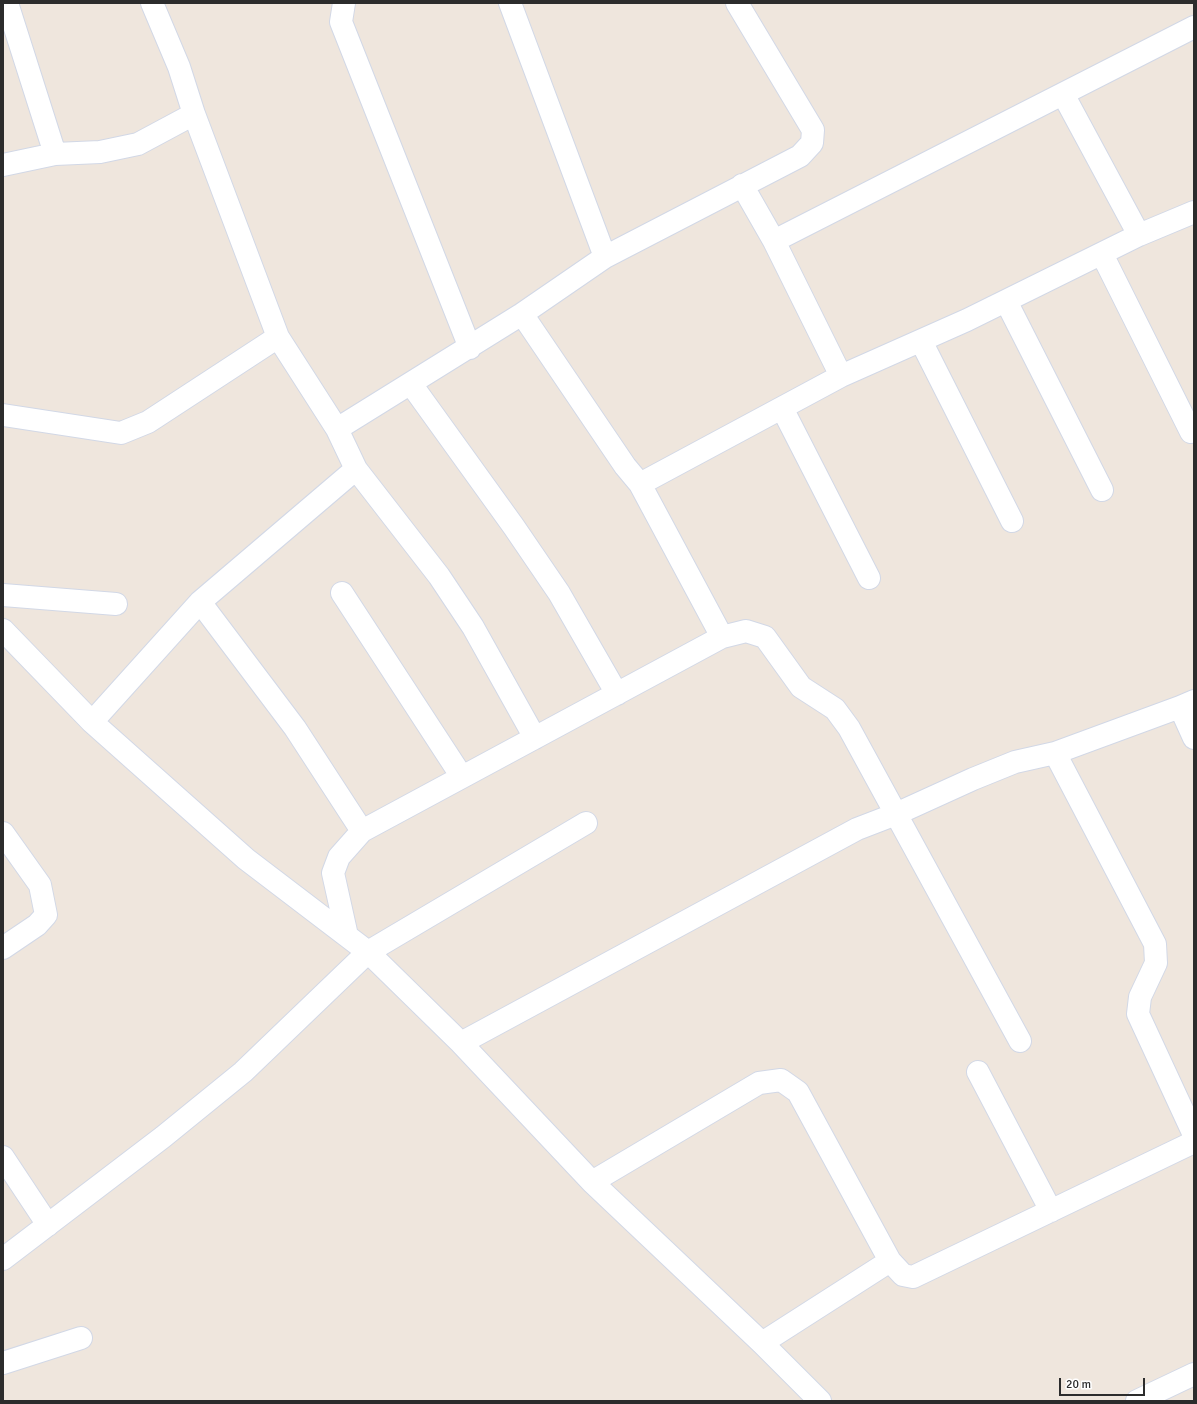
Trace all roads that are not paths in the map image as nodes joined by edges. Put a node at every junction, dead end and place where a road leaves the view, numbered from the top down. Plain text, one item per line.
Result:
1 (7, 3) edge
2 (152, 3) edge
3 (344, 3) edge
4 (510, 3) edge
5 (737, 3) edge
6 (1194, 27) edge
7 (1063, 94) junction
8 (194, 114) junction
9 (55, 154) junction
10 (3, 165) edge
11 (742, 185) junction
12 (1192, 219) edge
13 (1139, 235) junction
14 (774, 241) junction
15 (1102, 254) junction
16 (605, 257) junction
17 (1006, 300) junction
18 (522, 314) junction
19 (278, 337) junction
20 (921, 341) junction
21 (470, 348) junction
22 (841, 376) junction
23 (411, 384) junction
24 (782, 408) junction
25 (3, 415) edge
26 (337, 429) junction
27 (1191, 432) dead end
28 (356, 470) junction
29 (640, 484) junction
30 (1102, 490) dead end
31 (1012, 522) dead end
32 (869, 578) dead end
33 (342, 594) dead end
34 (3, 595) edge
35 (200, 602) junction
36 (116, 604) dead end
37 (3, 630) edge
38 (722, 637) junction
39 (617, 694) junction
40 (1187, 704) edge
41 (92, 722) junction
42 (535, 738) junction
43 (1194, 738) edge
44 (1055, 753) junction
45 (462, 777) junction
46 (896, 814) junction
47 (586, 824) dead end
48 (362, 831) junction
49 (3, 833) edge
50 (347, 936) junction
51 (3, 948) edge
52 (368, 952) junction
53 (1020, 1041) dead end
54 (461, 1043) junction
55 (978, 1072) dead end
56 (1194, 1134) edge
57 (1194, 1142) edge
58 (3, 1157) edge
59 (592, 1182) junction
60 (1051, 1211) junction
61 (48, 1225) junction
62 (3, 1259) edge
63 (890, 1261) junction
64 (81, 1338) dead end
65 (762, 1343) junction
66 (3, 1362) edge
67 (1194, 1374) edge
68 (820, 1401) edge
69 (1137, 1401) edge

1 - 9 street
2 - 8 street
3 - 21 street
4 - 16 street
5 - 11 street
6 - 7 street
7 - 13 street
7 - 14 street
8 - 9 street
8 - 19 street
9 - 10 street
11 - 14 street
11 - 16 street
12 - 13 street
13 - 15 street
14 - 22 street
15 - 17 street
15 - 27 street
16 - 18 street
17 - 20 street
17 - 30 street
18 - 21 street
18 - 29 street
19 - 25 street
19 - 26 street
20 - 22 street
20 - 31 street
21 - 23 street
22 - 24 street
23 - 26 street
23 - 39 street
24 - 29 street
24 - 32 street
26 - 28 street
28 - 35 street
28 - 42 street
29 - 38 street
33 - 45 street
34 - 36 street
35 - 41 street
35 - 48 street
37 - 41 street
38 - 39 street
38 - 46 street
39 - 42 street
40 - 43 street
40 - 44 street
41 - 50 street
42 - 45 street
44 - 46 street
44 - 56 street
45 - 48 street
46 - 53 street
46 - 54 street
47 - 52 street
48 - 50 street
49 - 51 street
50 - 52 street
52 - 54 street
52 - 61 street
54 - 59 street
55 - 60 street
57 - 60 street
58 - 61 street
59 - 63 street
59 - 65 street
60 - 63 street
61 - 62 street
63 - 65 street
64 - 66 street
65 - 68 street
67 - 69 street

